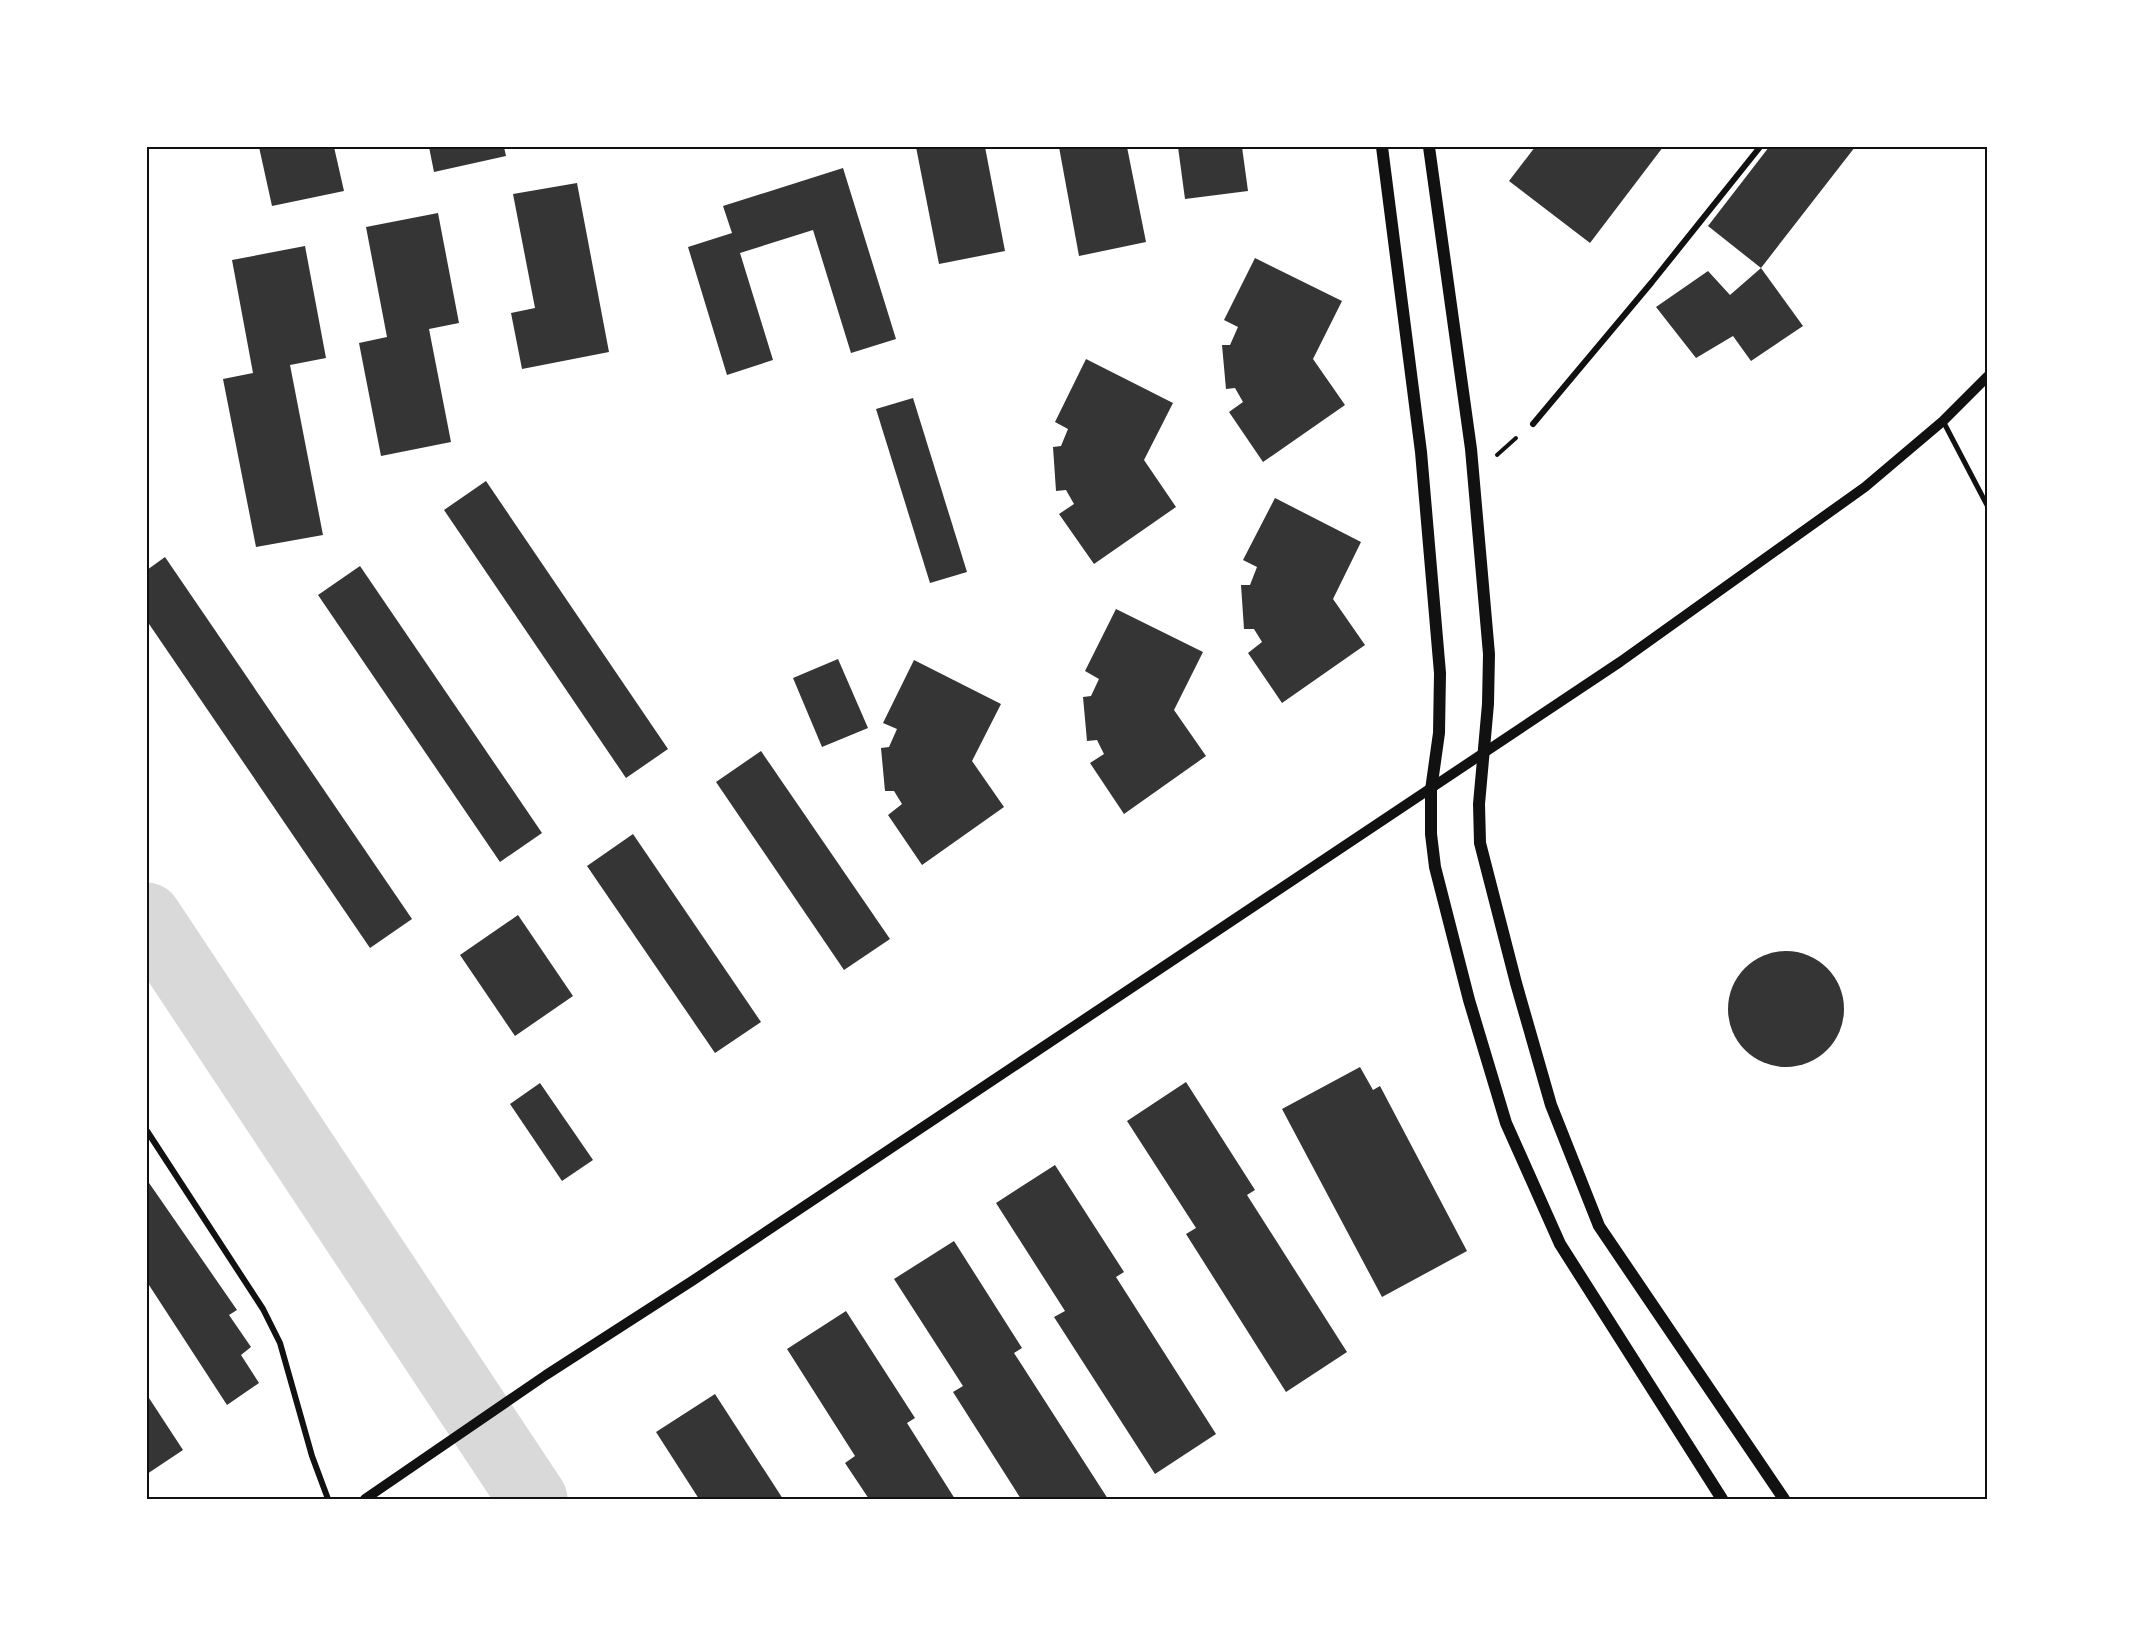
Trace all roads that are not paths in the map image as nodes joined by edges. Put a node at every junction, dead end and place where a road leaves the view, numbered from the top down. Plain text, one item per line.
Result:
1 (1382, 147) edge
2 (1429, 147) edge
3 (1760, 147) edge
4 (1988, 376) edge
5 (1943, 421) junction
6 (1533, 424) road end
7 (1988, 507) edge
8 (1482, 757) junction
9 (1431, 790) junction
10 (147, 1131) edge
11 (328, 1499) edge
12 (365, 1499) edge
13 (1722, 1499) edge
14 (1784, 1499) edge

1 - 9 main road
2 - 8 main road
3 - 6 street
4 - 5 street
5 - 7 street
5 - 8 street
8 - 9 street
8 - 14 main road
9 - 12 street
9 - 13 main road
10 - 11 street

